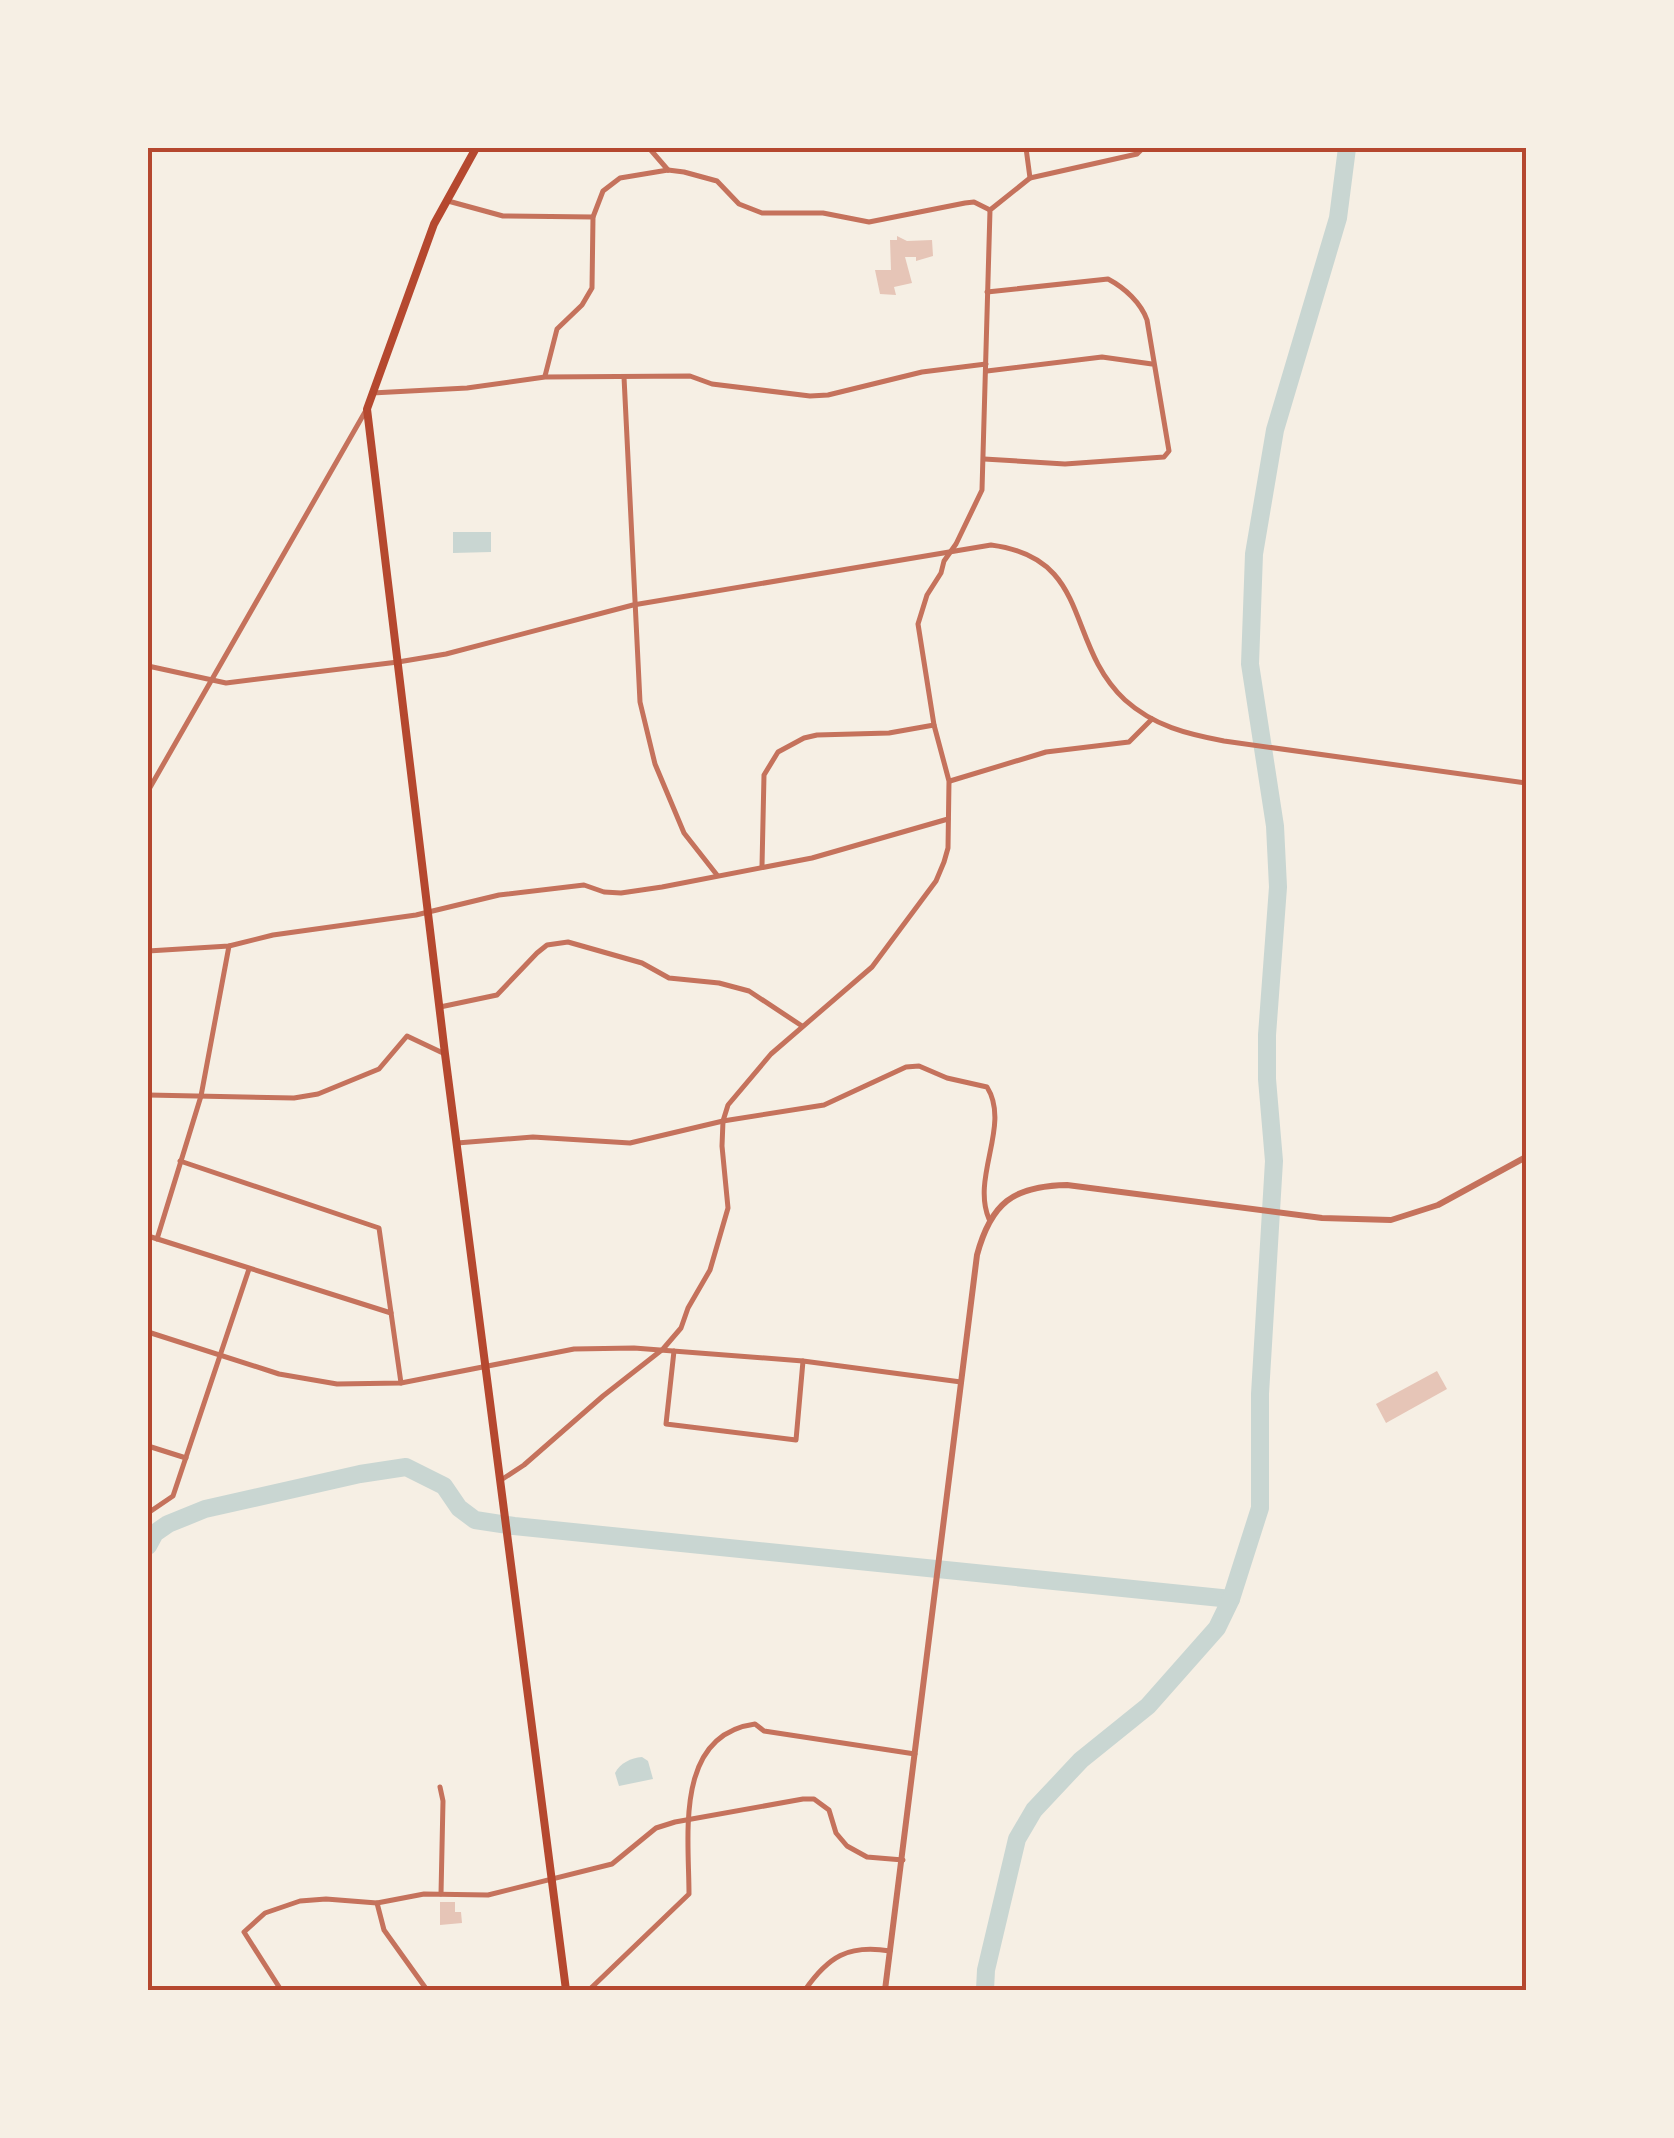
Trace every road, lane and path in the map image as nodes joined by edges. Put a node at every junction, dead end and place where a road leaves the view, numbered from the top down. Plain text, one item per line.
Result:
1 (476, 148) edge
2 (649, 148) edge
3 (1026, 148) edge
4 (1143, 148) edge
5 (668, 170) junction
6 (1030, 178) junction
7 (446, 200) junction
8 (990, 210) junction
9 (593, 217) junction
10 (987, 292) junction
11 (1152, 364) junction
12 (986, 368) junction
13 (545, 377) junction
14 (624, 377) junction
15 (372, 393) junction
16 (367, 408) junction
17 (984, 459) junction
18 (951, 553) junction
19 (633, 605) junction
20 (398, 662) junction
21 (148, 666) edge
22 (210, 682) junction
23 (1152, 719) junction
24 (934, 725) junction
25 (949, 781) junction
26 (1526, 783) edge
27 (148, 791) edge
28 (948, 819) junction
29 (762, 866) junction
30 (718, 876) junction
31 (427, 912) junction
32 (229, 946) junction
33 (148, 951) edge
34 (440, 1007) junction
35 (802, 1026) junction
36 (445, 1054) junction
37 (148, 1095) edge
38 (201, 1096) junction
39 (723, 1120) junction
40 (457, 1143) junction
41 (1526, 1158) edge
42 (180, 1160) junction
43 (988, 1219) junction
44 (148, 1236) edge
45 (157, 1239) junction
46 (249, 1269) junction
47 (391, 1314) junction
48 (148, 1332) edge
49 (662, 1349) junction
50 (674, 1351) junction
51 (220, 1356) junction
52 (803, 1361) junction
53 (487, 1365) junction
54 (961, 1382) junction
55 (401, 1383) junction
56 (148, 1446) edge
57 (186, 1458) junction
58 (501, 1480) junction
59 (148, 1513) edge
60 (914, 1754) junction
61 (440, 1786) dead end
62 (690, 1820) junction
63 (902, 1860) junction
64 (552, 1879) junction
65 (440, 1894) junction
66 (376, 1903) junction
67 (890, 1952) junction
68 (281, 1990) edge
69 (427, 1990) edge
70 (566, 1990) edge
71 (589, 1990) edge
72 (805, 1990) edge
73 (885, 1990) edge

1 - 7 main road
2 - 5 street
3 - 6 street
4 - 6 street
5 - 8 street
5 - 9 street
6 - 8 street
7 - 9 street
7 - 15 main road
8 - 10 street
9 - 13 street
10 - 11 street
10 - 12 street
11 - 12 street
11 - 17 street
12 - 14 street
12 - 17 street
13 - 14 street
13 - 15 street
14 - 19 street
15 - 16 main road
16 - 20 main road
16 - 22 street
17 - 18 street
18 - 19 street
18 - 23 street
18 - 24 street
19 - 20 street
19 - 30 street
20 - 22 street
20 - 31 main road
21 - 22 street
22 - 27 street
23 - 25 street
23 - 26 street
24 - 25 street
24 - 29 street
25 - 28 street
28 - 29 street
28 - 35 street
29 - 30 street
30 - 31 street
31 - 32 street
31 - 34 main road
32 - 33 street
32 - 38 street
34 - 35 street
34 - 36 main road
35 - 39 street
36 - 38 street
36 - 40 main road
37 - 38 street
38 - 42 street
39 - 40 street
39 - 43 street
39 - 49 street
40 - 53 main road
41 - 43 street
42 - 45 street
42 - 47 street
43 - 54 street
44 - 45 street
45 - 46 street
46 - 47 street
46 - 51 street
47 - 55 street
48 - 51 street
49 - 50 street
49 - 53 street
49 - 58 street
50 - 52 street
50 - 52 street
51 - 55 street
51 - 57 street
52 - 54 street
53 - 55 street
53 - 58 main road
54 - 60 street
56 - 57 street
57 - 59 street
58 - 64 main road
60 - 62 street
60 - 63 street
61 - 65 street
62 - 63 street
62 - 64 street
62 - 71 street
63 - 67 street
64 - 65 street
64 - 70 main road
65 - 66 street
66 - 68 street
66 - 69 street
67 - 72 street
67 - 73 street

